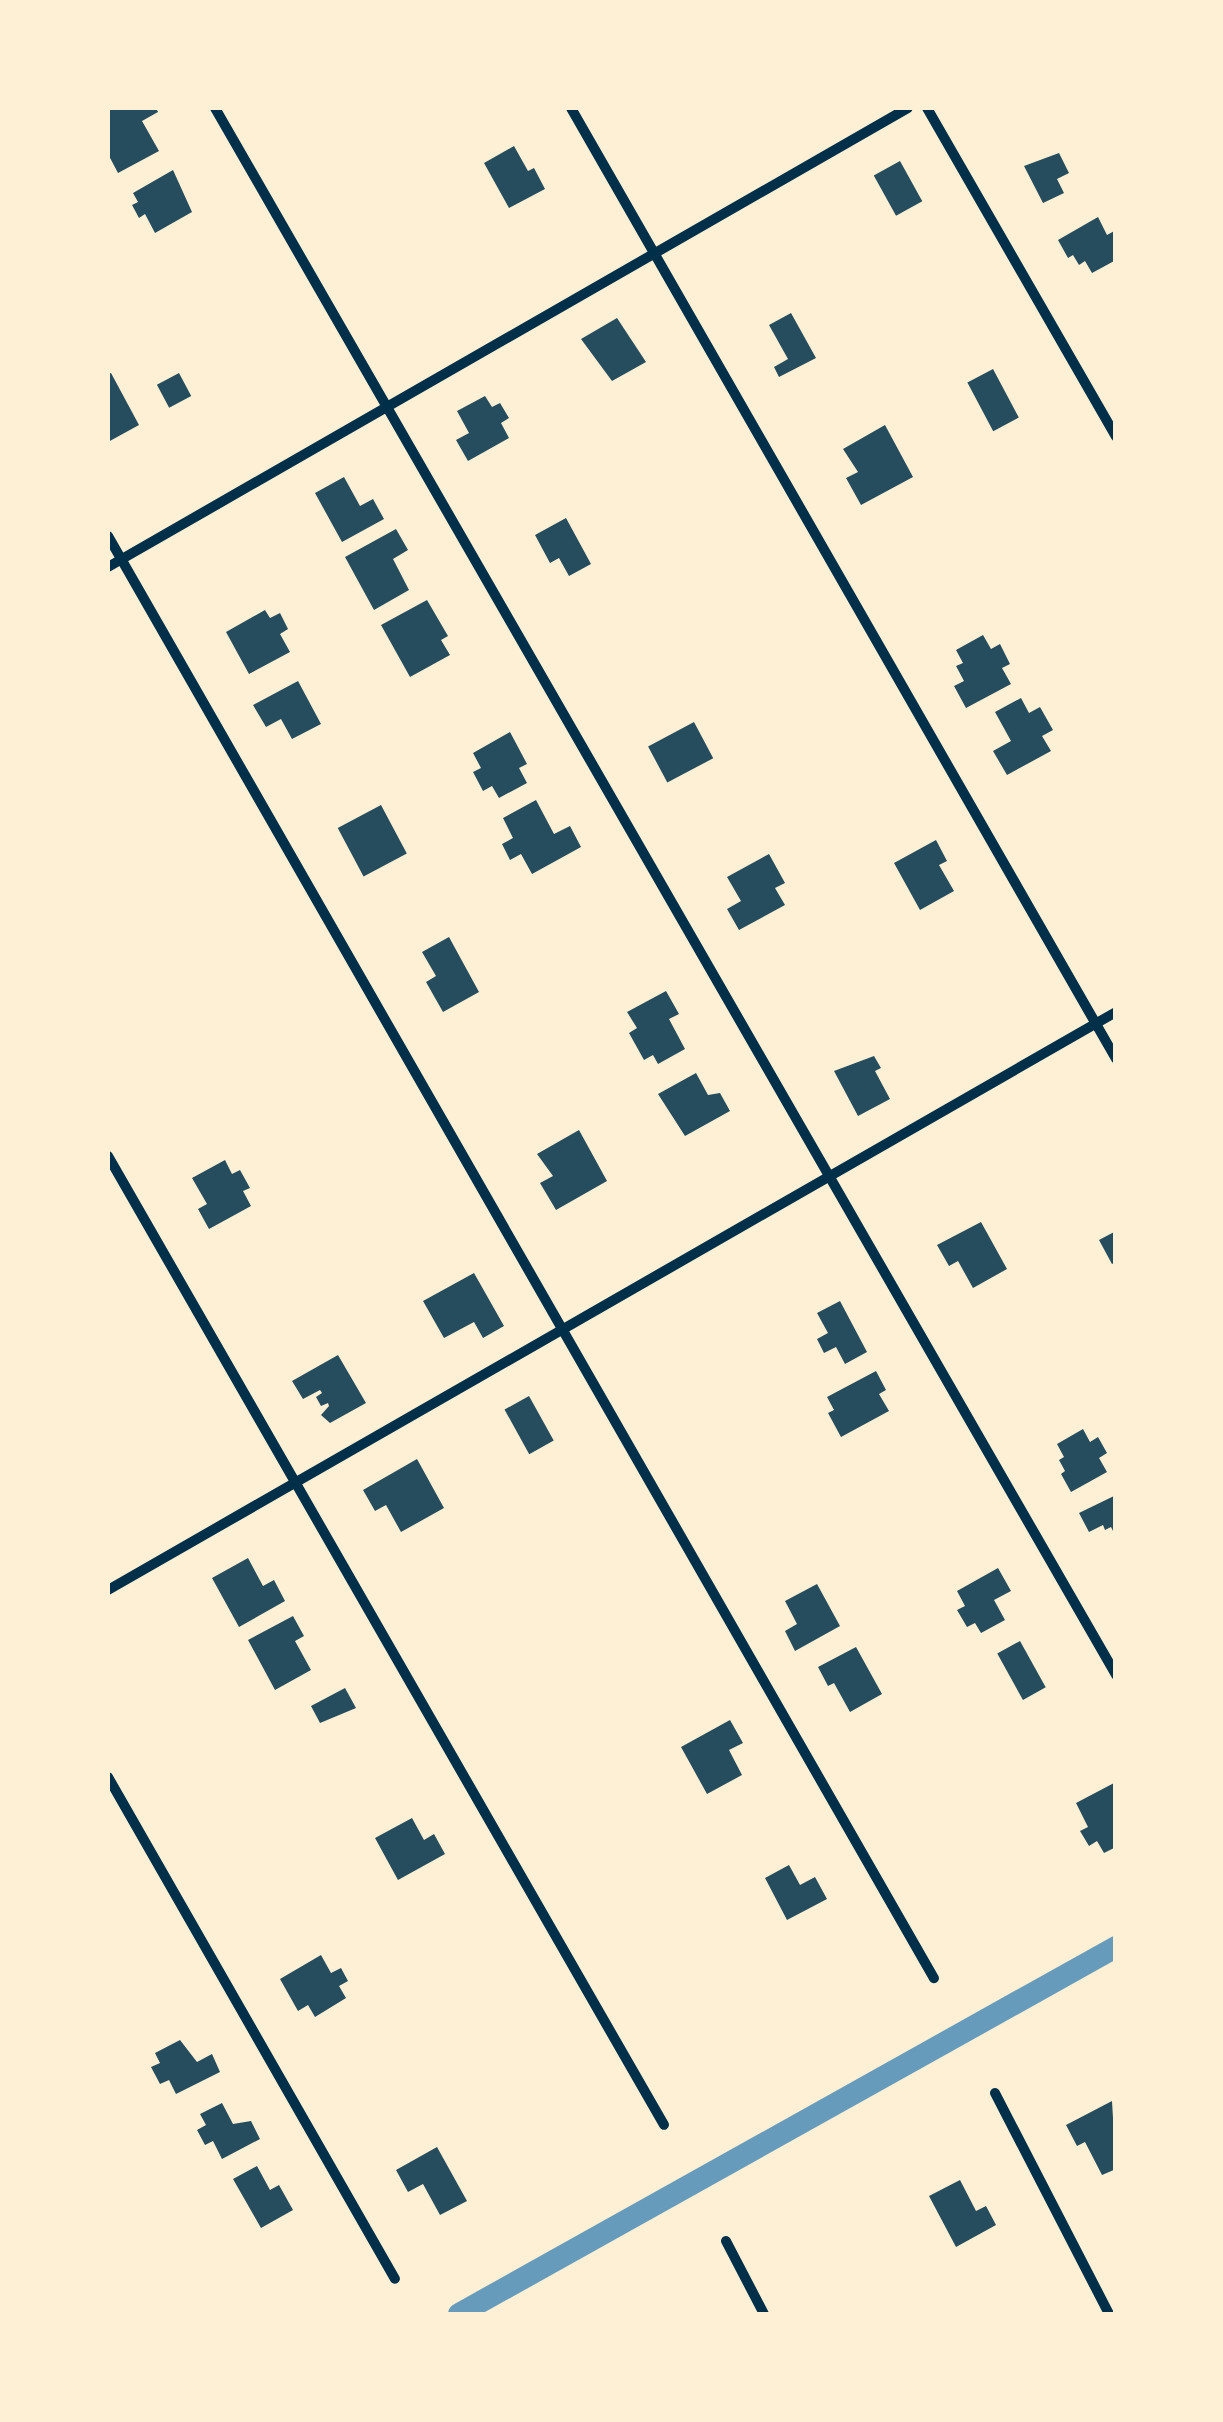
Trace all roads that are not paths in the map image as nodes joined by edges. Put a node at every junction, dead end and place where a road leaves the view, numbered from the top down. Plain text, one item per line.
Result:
1 (215, 108) edge
2 (571, 108) edge
3 (908, 108) edge
4 (927, 108) edge
5 (655, 253) junction
6 (388, 406) junction
7 (1116, 438) edge
8 (108, 536) edge
9 (121, 559) junction
10 (108, 567) edge
11 (1116, 1012) edge
12 (1096, 1024) junction
13 (1116, 1059) edge
14 (108, 1156) edge
15 (830, 1176) junction
16 (563, 1330) junction
17 (295, 1483) junction
18 (108, 1590) edge
19 (1116, 1675) edge
20 (108, 1777) edge
21 (934, 1978) dead end
22 (995, 2092) dead end
23 (664, 2126) dead end
24 (726, 2241) dead end
25 (395, 2279) dead end
26 (764, 2314) edge
27 (1109, 2314) edge

1 - 6 street
2 - 5 street
3 - 5 street
4 - 7 street
5 - 6 street
5 - 12 street
6 - 9 street
6 - 15 street
8 - 9 street
9 - 10 street
9 - 16 street
11 - 12 street
12 - 13 street
12 - 15 street
14 - 17 street
15 - 16 street
15 - 19 street
16 - 17 street
16 - 21 street
17 - 18 street
17 - 23 street
20 - 25 street
22 - 27 street
24 - 26 street

